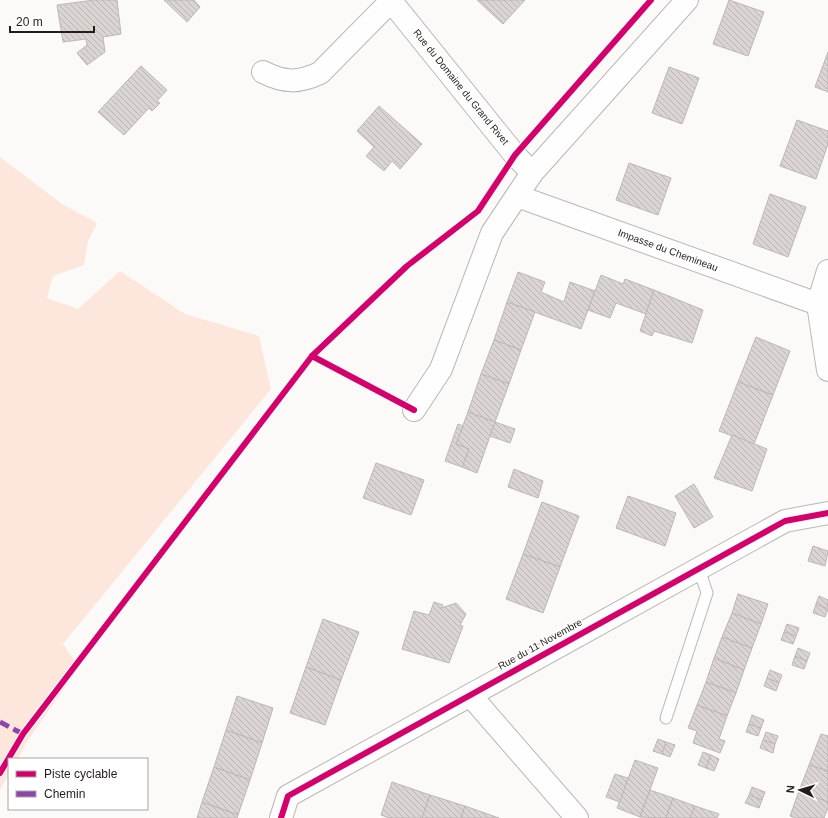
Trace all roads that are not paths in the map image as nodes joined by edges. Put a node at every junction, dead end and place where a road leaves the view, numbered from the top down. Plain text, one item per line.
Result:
1 (392, 0) edge
2 (687, 0) edge
3 (263, 72) dead end
4 (532, 173) junction
5 (517, 196) junction
6 (828, 271) edge
7 (818, 304) junction
8 (828, 370) edge
9 (414, 410) dead end
10 (828, 513) edge
11 (699, 569) junction
12 (470, 695) junction
13 (666, 718) dead end
14 (281, 818) edge
15 (577, 818) edge

1 - 3 street, Rue du Domaine du Grand Rivet
1 - 4 street, Rue du Domaine du Grand Rivet
2 - 4 street
4 - 5 street
5 - 7 street, Impasse du Chemineau
5 - 9 street
6 - 7 street
7 - 8 street
10 - 11 street, Rue du 11 Novembre
11 - 12 street, Rue du 11 Novembre
11 - 13 lane
12 - 14 street, Rue du 11 Novembre
12 - 15 street

